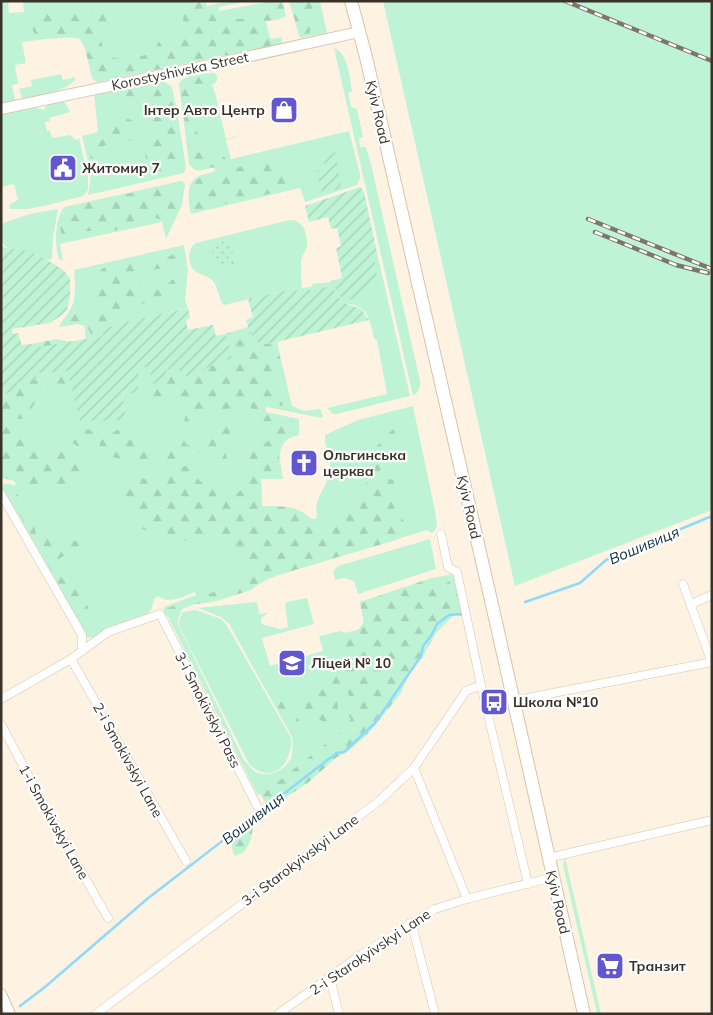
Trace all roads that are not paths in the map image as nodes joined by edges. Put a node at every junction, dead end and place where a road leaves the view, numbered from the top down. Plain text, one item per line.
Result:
1 (351, 1) edge
2 (359, 32) junction
3 (1, 108) edge
4 (1, 494) edge
5 (442, 534) dead end
6 (683, 584) dead end
7 (712, 596) edge
8 (691, 604) junction
9 (82, 651) junction
10 (71, 659) junction
11 (712, 663) edge
12 (481, 685) junction
13 (1, 699) edge
14 (512, 701) junction
15 (1, 724) edge
16 (414, 768) junction
17 (257, 806) dead end
18 (712, 820) edge
19 (548, 858) junction
20 (186, 861) dead end
21 (553, 877) junction
22 (528, 884) junction
23 (467, 899) junction
24 (108, 918) dead end
25 (410, 923) junction
26 (330, 978) junction
27 (1, 994) edge
28 (10, 1014) edge
29 (96, 1014) edge
30 (278, 1014) edge
31 (339, 1014) edge
32 (435, 1014) edge
33 (584, 1014) edge

1 - 2 main road, Kyiv Road
2 - 3 street, Korostyshivska Street
2 - 14 main road, Kyiv Road
4 - 9 street
5 - 12 street
6 - 8 street
7 - 8 street
8 - 11 street
9 - 10 street
9 - 17 street, 3-i Smokivskyi Pass
10 - 13 street
10 - 20 street, 2-i Smokivskyi Lane
11 - 14 street
12 - 16 street, 3-i Starokyivskyi Lane
12 - 22 street
14 - 19 main road, Kyiv Road
15 - 24 street, 1-i Smokivskyi Lane
16 - 23 street
16 - 29 street, 3-i Starokyivskyi Lane
18 - 19 street
19 - 21 main road, Kyiv Road
21 - 22 street, 2-i Starokyivskyi Lane
21 - 33 main road, Kyiv Road
22 - 23 street, 2-i Starokyivskyi Lane
23 - 25 street, 2-i Starokyivskyi Lane
25 - 26 street, 2-i Starokyivskyi Lane
25 - 32 street
26 - 30 street, 2-i Starokyivskyi Lane
26 - 31 street
27 - 28 street

